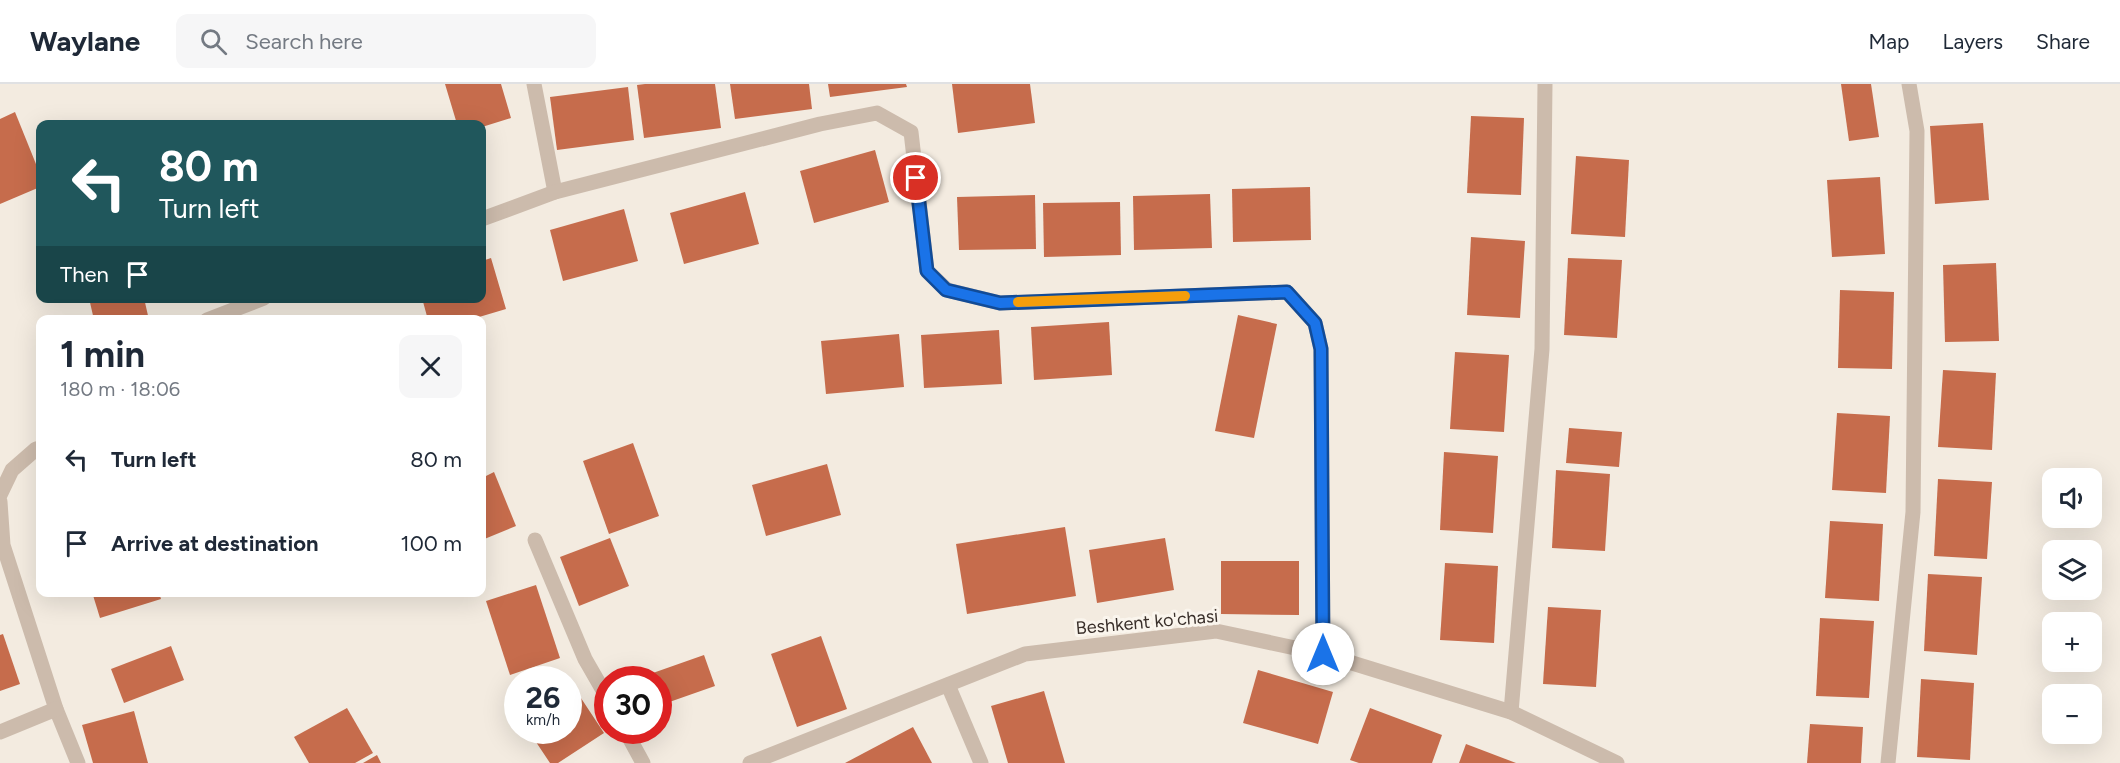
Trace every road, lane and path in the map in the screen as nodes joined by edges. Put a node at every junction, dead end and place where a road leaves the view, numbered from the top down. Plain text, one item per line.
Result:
1 (534, 84) edge
2 (1545, 84) edge
3 (1910, 84) edge
4 (555, 192) junction
5 (486, 218) edge
6 (251, 303) edge
7 (220, 315) edge
8 (36, 449) edge
9 (0, 495) edge
10 (0, 502) edge
11 (535, 540) dead end
12 (1323, 654) junction
13 (594, 675) edge
14 (948, 685) junction
15 (56, 709) junction
16 (1511, 712) junction
17 (0, 732) edge
18 (633, 744) edge
19 (78, 763) edge
20 (643, 763) edge
21 (750, 763) edge
22 (981, 763) edge
23 (1617, 763) edge
24 (1888, 763) edge

1 - 4 street
2 - 16 street
3 - 24 street
4 - 5 street
4 - 12 street
6 - 7 street
8 - 9 street
10 - 15 street
11 - 13 street
12 - 14 street, Beshkent ko'chasi
12 - 16 street, Beshkent ko'chasi
14 - 21 street, Beshkent ko'chasi
14 - 22 street
15 - 17 street
15 - 19 street
16 - 23 street, Beshkent ko'chasi
18 - 20 street

